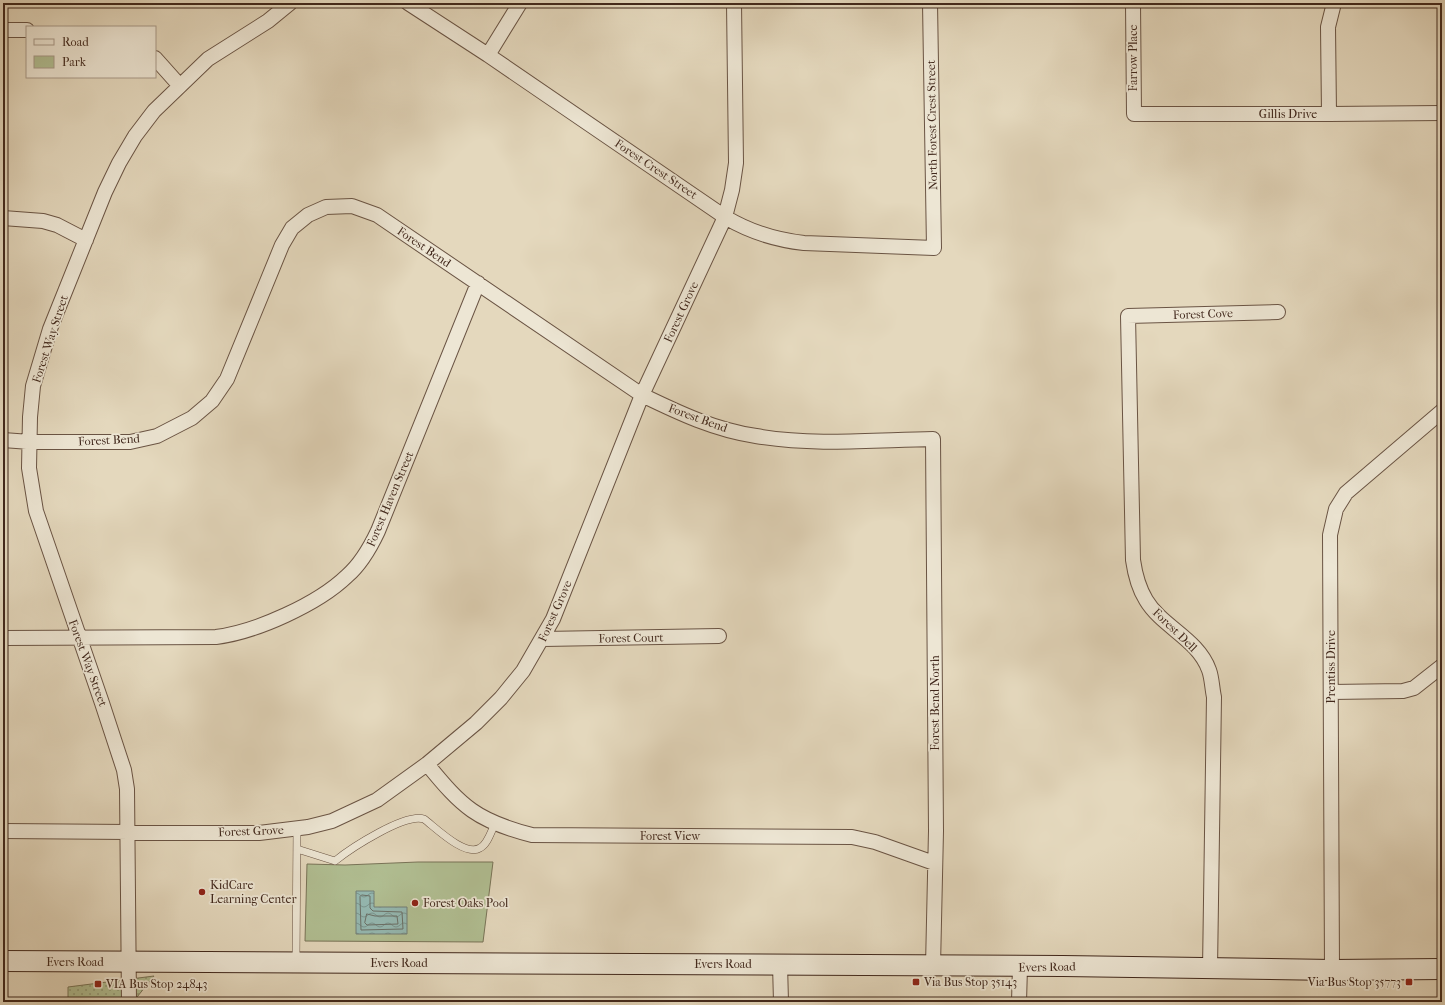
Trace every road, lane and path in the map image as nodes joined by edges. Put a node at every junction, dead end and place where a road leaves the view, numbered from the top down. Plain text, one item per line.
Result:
1 (290, 3) edge
2 (408, 3) edge
3 (520, 3) edge
4 (734, 3) edge
5 (930, 3) edge
6 (1133, 3) edge
7 (1334, 3) edge
8 (3, 30) edge
9 (26, 30) edge
10 (488, 55) junction
11 (156, 59) edge
12 (180, 86) junction
13 (1442, 113) edge
14 (1134, 114) joint
15 (1329, 114) junction
16 (725, 217) junction
17 (3, 218) edge
18 (86, 240) junction
19 (934, 248) joint
20 (478, 283) junction
21 (1278, 312) dead end
22 (1128, 316) joint
23 (642, 395) junction
24 (1442, 411) edge
25 (933, 439) joint
26 (3, 440) edge
27 (30, 442) junction
28 (719, 636) dead end
29 (78, 637) junction
30 (3, 638) edge
31 (543, 639) junction
32 (1442, 666) edge
33 (1330, 692) junction
34 (427, 764) junction
35 (495, 824) junction
36 (297, 828) junction
37 (3, 831) edge
38 (129, 832) junction
39 (297, 849) junction
40 (934, 863) junction
41 (3, 961) edge
42 (129, 962) junction
43 (296, 963) junction
44 (780, 964) junction
45 (933, 966) junction
46 (1020, 967) junction
47 (1210, 969) junction
48 (1442, 969) edge
49 (1332, 970) junction
50 (129, 1002) edge
51 (781, 1002) edge
52 (1019, 1002) edge

1 - 12 street, Forest Way Street
2 - 10 street, Forest Crest Street
3 - 10 street
4 - 16 street, Forest Grove
5 - 19 street, North Forest Crest Street
6 - 14 street, Farrow Place
7 - 15 street
8 - 9 street
10 - 16 street, Forest Crest Street
11 - 12 street
12 - 18 street, Forest Way Street
13 - 15 street, Gillis Drive
14 - 15 street, Gillis Drive
16 - 19 street, Forest Crest Street
16 - 23 street, Forest Grove
17 - 18 street
18 - 27 street, Forest Way Street
20 - 23 street, Forest Bend
20 - 27 street, Forest Bend
20 - 29 street, Forest Haven Street
21 - 22 street, Forest Cove
22 - 47 street, Forest Dell
23 - 25 street, Forest Bend
23 - 31 street, Forest Grove
24 - 33 street, Prentiss Drive
25 - 40 street, Forest Bend North
26 - 27 street, Forest Bend
27 - 29 street, Forest Way Street
28 - 31 street, Forest Court
29 - 30 street, Forest Haven Street
29 - 38 street, Forest Way Street
31 - 34 street, Forest Grove
32 - 33 street
33 - 49 street, Prentiss Drive
34 - 35 street, Forest View
34 - 36 street, Forest Grove
35 - 39 lane
35 - 40 street, Forest View
36 - 38 street, Forest Grove
36 - 39 lane
37 - 38 street, Forest Grove
38 - 42 street, Forest Way Street
39 - 43 lane
40 - 45 street, Forest Bend North
41 - 42 main road, Evers Road
42 - 43 main road, Evers Road
42 - 50 street, Forest Way Street
43 - 44 main road, Evers Road
44 - 45 main road, Evers Road
44 - 51 street
45 - 46 main road, Evers Road
46 - 47 main road, Evers Road
46 - 52 street
47 - 49 main road, Evers Road
48 - 49 main road, Evers Road

